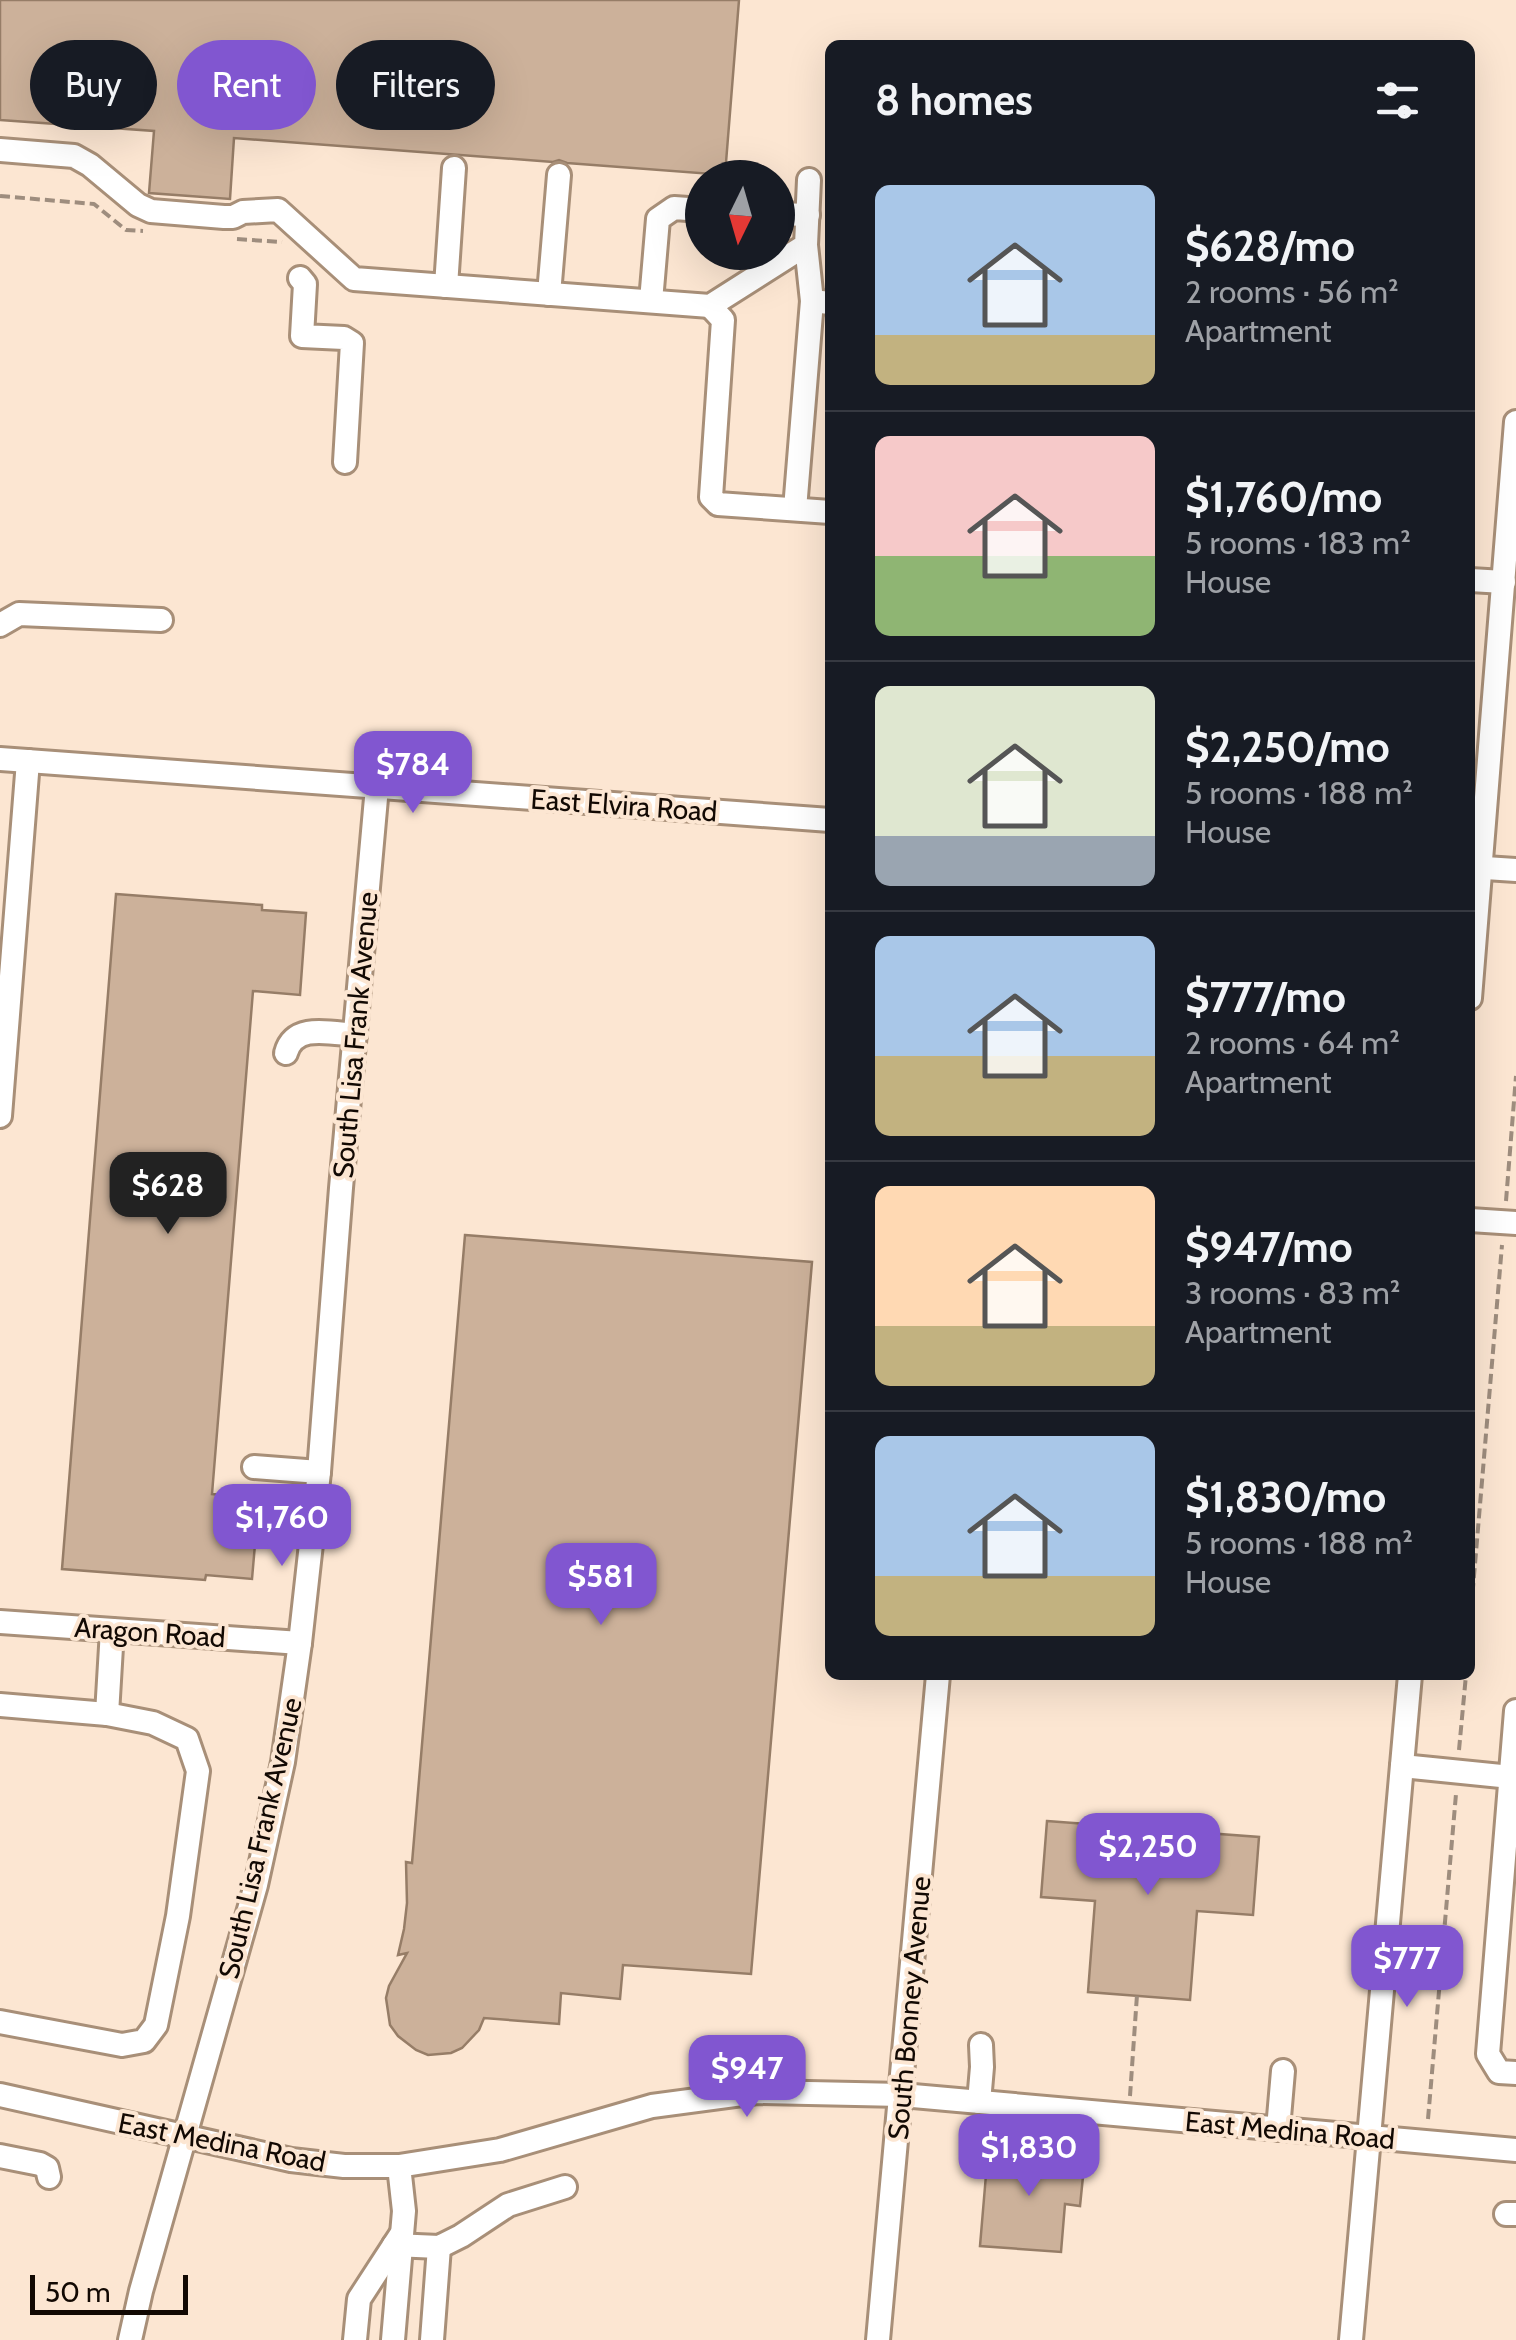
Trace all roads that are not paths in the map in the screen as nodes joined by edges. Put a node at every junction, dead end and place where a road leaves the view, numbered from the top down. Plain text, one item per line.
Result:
1 (0, 150) edge
2 (454, 168) dead end
3 (558, 175) dead end
4 (810, 180) dead end
5 (685, 209) edge
6 (795, 215) edge
7 (808, 216) junction
8 (806, 245) junction
9 (300, 278) dead end
10 (446, 286) junction
11 (549, 294) junction
12 (651, 301) junction
13 (821, 302) edge
14 (710, 306) junction
15 (1516, 422) edge
16 (345, 462) dead end
17 (1514, 481) edge
18 (795, 509) junction
19 (825, 512) edge
20 (1475, 580) edge
21 (1504, 582) junction
22 (162, 620) dead end
23 (0, 625) edge
24 (0, 759) edge
25 (28, 761) junction
26 (376, 787) junction
27 (825, 820) edge
28 (1476, 867) edge
29 (1516, 870) edge
30 (354, 1035) junction
31 (286, 1053) dead end
32 (0, 1116) edge
33 (1475, 1220) edge
34 (1510, 1223) edge
35 (254, 1467) dead end
36 (319, 1472) junction
37 (0, 1622) edge
38 (112, 1630) junction
39 (300, 1643) junction
40 (938, 1680) edge
41 (1410, 1680) edge
42 (0, 1704) edge
43 (1516, 1711) edge
44 (107, 1714) junction
45 (1402, 1766) junction
46 (1510, 1776) junction
47 (0, 2022) edge
48 (980, 2046) dead end
49 (1283, 2071) dead end
50 (1516, 2073) edge
51 (0, 2095) edge
52 (902, 2096) junction
53 (978, 2102) junction
54 (1278, 2129) junction
55 (186, 2136) junction
56 (1369, 2137) junction
57 (1516, 2150) edge
58 (0, 2156) edge
59 (399, 2166) junction
60 (50, 2177) dead end
61 (565, 2188) dead end
62 (399, 2241) junction
63 (439, 2247) junction
64 (130, 2340) edge
65 (355, 2340) edge
66 (393, 2340) edge
67 (432, 2340) edge
68 (878, 2340) edge
69 (1351, 2340) edge

1 - 10 street
2 - 10 street
3 - 11 street
4 - 7 street
5 - 12 street
6 - 7 street
7 - 8 street
8 - 13 street
8 - 14 street
9 - 16 street
10 - 11 street
11 - 12 street
12 - 14 street
13 - 18 street
14 - 18 street
15 - 17 street
17 - 21 street
18 - 19 street
20 - 21 street
21 - 28 street
22 - 23 street
24 - 25 street, East Elvira Road
25 - 26 street, East Elvira Road
25 - 32 street
26 - 27 street, East Elvira Road
26 - 30 street, South Lisa Frank Avenue
28 - 29 street
30 - 31 street
30 - 36 street, South Lisa Frank Avenue
33 - 34 street
35 - 36 street
36 - 39 street, South Lisa Frank Avenue
37 - 38 street, Aragon Road
38 - 39 street, Aragon Road
38 - 44 street
39 - 55 street, South Lisa Frank Avenue
40 - 52 street, South Bonney Avenue
41 - 45 street
42 - 44 street
43 - 46 street
44 - 47 street
45 - 46 street
45 - 56 street
46 - 50 street
48 - 53 street
49 - 54 street
51 - 55 street, East Medina Road
52 - 53 street, East Medina Road
52 - 59 street, East Medina Road
52 - 68 street, South Bonney Avenue
53 - 54 street, East Medina Road
54 - 56 street, East Medina Road
55 - 59 street, East Medina Road
55 - 64 street, South Lisa Frank Avenue
56 - 57 street, East Medina Road
56 - 69 street
58 - 60 street
59 - 62 street
61 - 63 street
62 - 63 street
62 - 65 street
62 - 66 street
63 - 67 street

